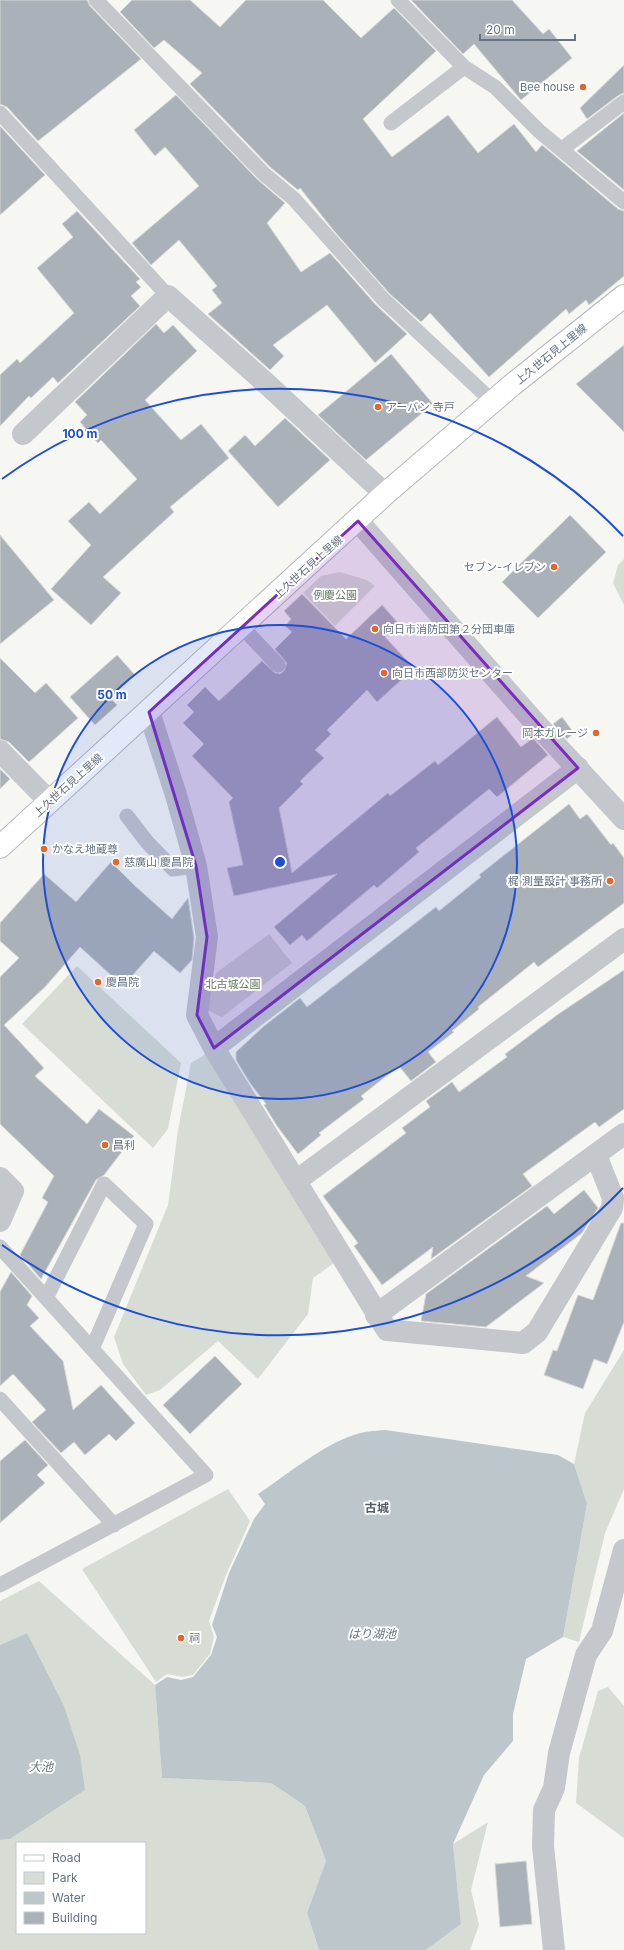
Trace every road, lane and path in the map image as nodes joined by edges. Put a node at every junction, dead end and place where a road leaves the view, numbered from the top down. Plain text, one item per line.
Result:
1 (96, 0) edge
2 (398, 0) edge
3 (464, 67) junction
4 (624, 102) edge
5 (0, 113) edge
6 (391, 123) dead end
7 (562, 149) junction
8 (624, 202) edge
9 (168, 296) junction
10 (624, 296) edge
11 (493, 402) junction
12 (23, 434) dead end
13 (385, 494) junction
14 (358, 521) junction
15 (242, 626) junction
16 (278, 665) dead end
17 (149, 712) junction
18 (0, 751) edge
19 (578, 768) junction
20 (50, 802) junction
21 (127, 816) dead end
22 (624, 819) edge
23 (0, 847) edge
24 (196, 866) junction
25 (624, 939) edge
26 (214, 1048) junction
27 (624, 1134) edge
28 (596, 1155) junction
29 (0, 1178) edge
30 (296, 1181) junction
31 (0, 1220) edge
32 (0, 1247) edge
33 (46, 1298) junction
34 (376, 1315) junction
35 (92, 1350) junction
36 (0, 1399) edge
37 (114, 1525) junction
38 (623, 1556) edge
39 (0, 1585) edge
40 (554, 1950) edge

1 - 11 lane
2 - 3 lane
3 - 6 lane
3 - 7 lane
4 - 7 lane
5 - 9 lane
7 - 8 lane
9 - 12 street
9 - 13 street
10 - 11 main road, 上久世石見上里線
11 - 13 main road, 上久世石見上里線
13 - 14 main road, 上久世石見上里線
14 - 15 main road, 上久世石見上里線
14 - 19 street
15 - 16 lane
15 - 17 main road, 上久世石見上里線
17 - 20 main road, 上久世石見上里線
17 - 24 street
18 - 20 street
19 - 22 street
19 - 26 street
20 - 23 main road, 上久世石見上里線
21 - 24 lane
24 - 26 street
25 - 30 street
26 - 30 street
27 - 28 street
28 - 34 street
28 - 34 street
29 - 31 street
30 - 34 street
32 - 33 lane
33 - 35 lane
33 - 35 lane
35 - 37 lane
36 - 37 lane
37 - 39 lane
38 - 40 street

